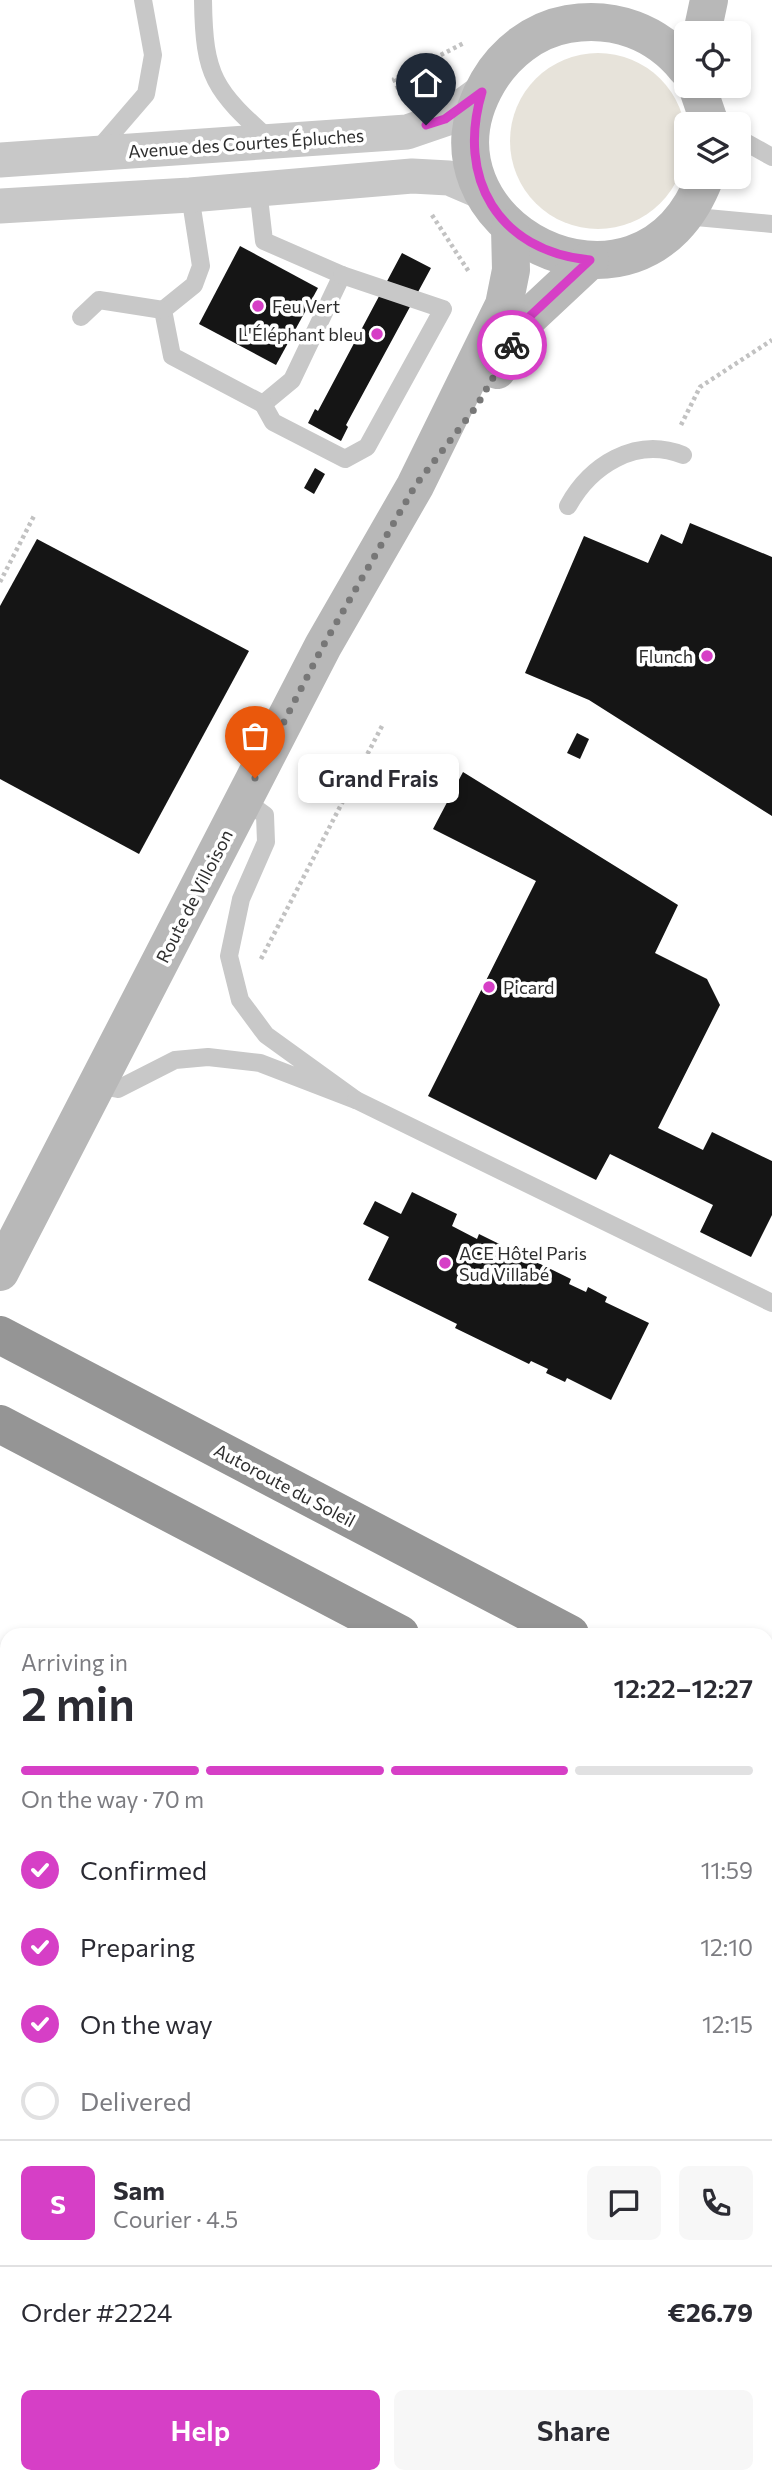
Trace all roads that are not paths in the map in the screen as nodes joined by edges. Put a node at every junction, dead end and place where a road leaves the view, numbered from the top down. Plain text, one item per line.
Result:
1 (144, 0) edge
2 (203, 0) edge
3 (643, 0) edge
4 (709, 0) edge
5 (705, 21) edge
6 (610, 22) junction
7 (674, 56) edge
8 (482, 92) junction
9 (271, 141) junction
10 (751, 143) edge
11 (95, 153) junction
12 (772, 157) edge
13 (0, 160) edge
14 (258, 189) junction
15 (699, 189) edge
16 (484, 193) junction
17 (190, 195) junction
18 (0, 206) edge
19 (685, 216) junction
20 (772, 224) edge
21 (510, 228) junction
22 (590, 260) junction
23 (342, 275) junction
24 (163, 310) junction
25 (81, 317) dead end
26 (263, 404) junction
27 (677, 453) road end
28 (415, 486) junction
29 (568, 506) dead end
30 (244, 800) junction
31 (97, 1084) junction
32 (356, 1100) junction
33 (0, 1272) edge
34 (772, 1303) edge
35 (0, 1335) edge
36 (0, 1424) edge
37 (389, 1628) edge
38 (559, 1628) edge

1 - 11 lane
2 - 9 lane
3 - 6 street
4 - 5 street
6 - 7 street
6 - 8 street
8 - 9 street, Avenue des Courtes Épluches
8 - 16 street
9 - 11 street, Avenue des Courtes Épluches
10 - 12 lane
11 - 13 street, Avenue des Courtes Épluches
14 - 16 street
14 - 17 street
14 - 23 lane
15 - 19 street
16 - 21 street
17 - 18 street
17 - 24 lane
19 - 20 lane
19 - 22 street
21 - 22 street
21 - 28 street, Route de Villoison
22 - 28 street, Route de Villoison
23 - 26 lane
23 - 26 lane
24 - 25 lane
24 - 26 lane
27 - 29 lane
28 - 30 street, Route de Villoison
30 - 31 street, Route de Villoison
30 - 32 lane
31 - 32 lane
31 - 33 street, Route de Villoison
32 - 34 lane
35 - 38 highway, Autoroute du Soleil
36 - 37 highway

